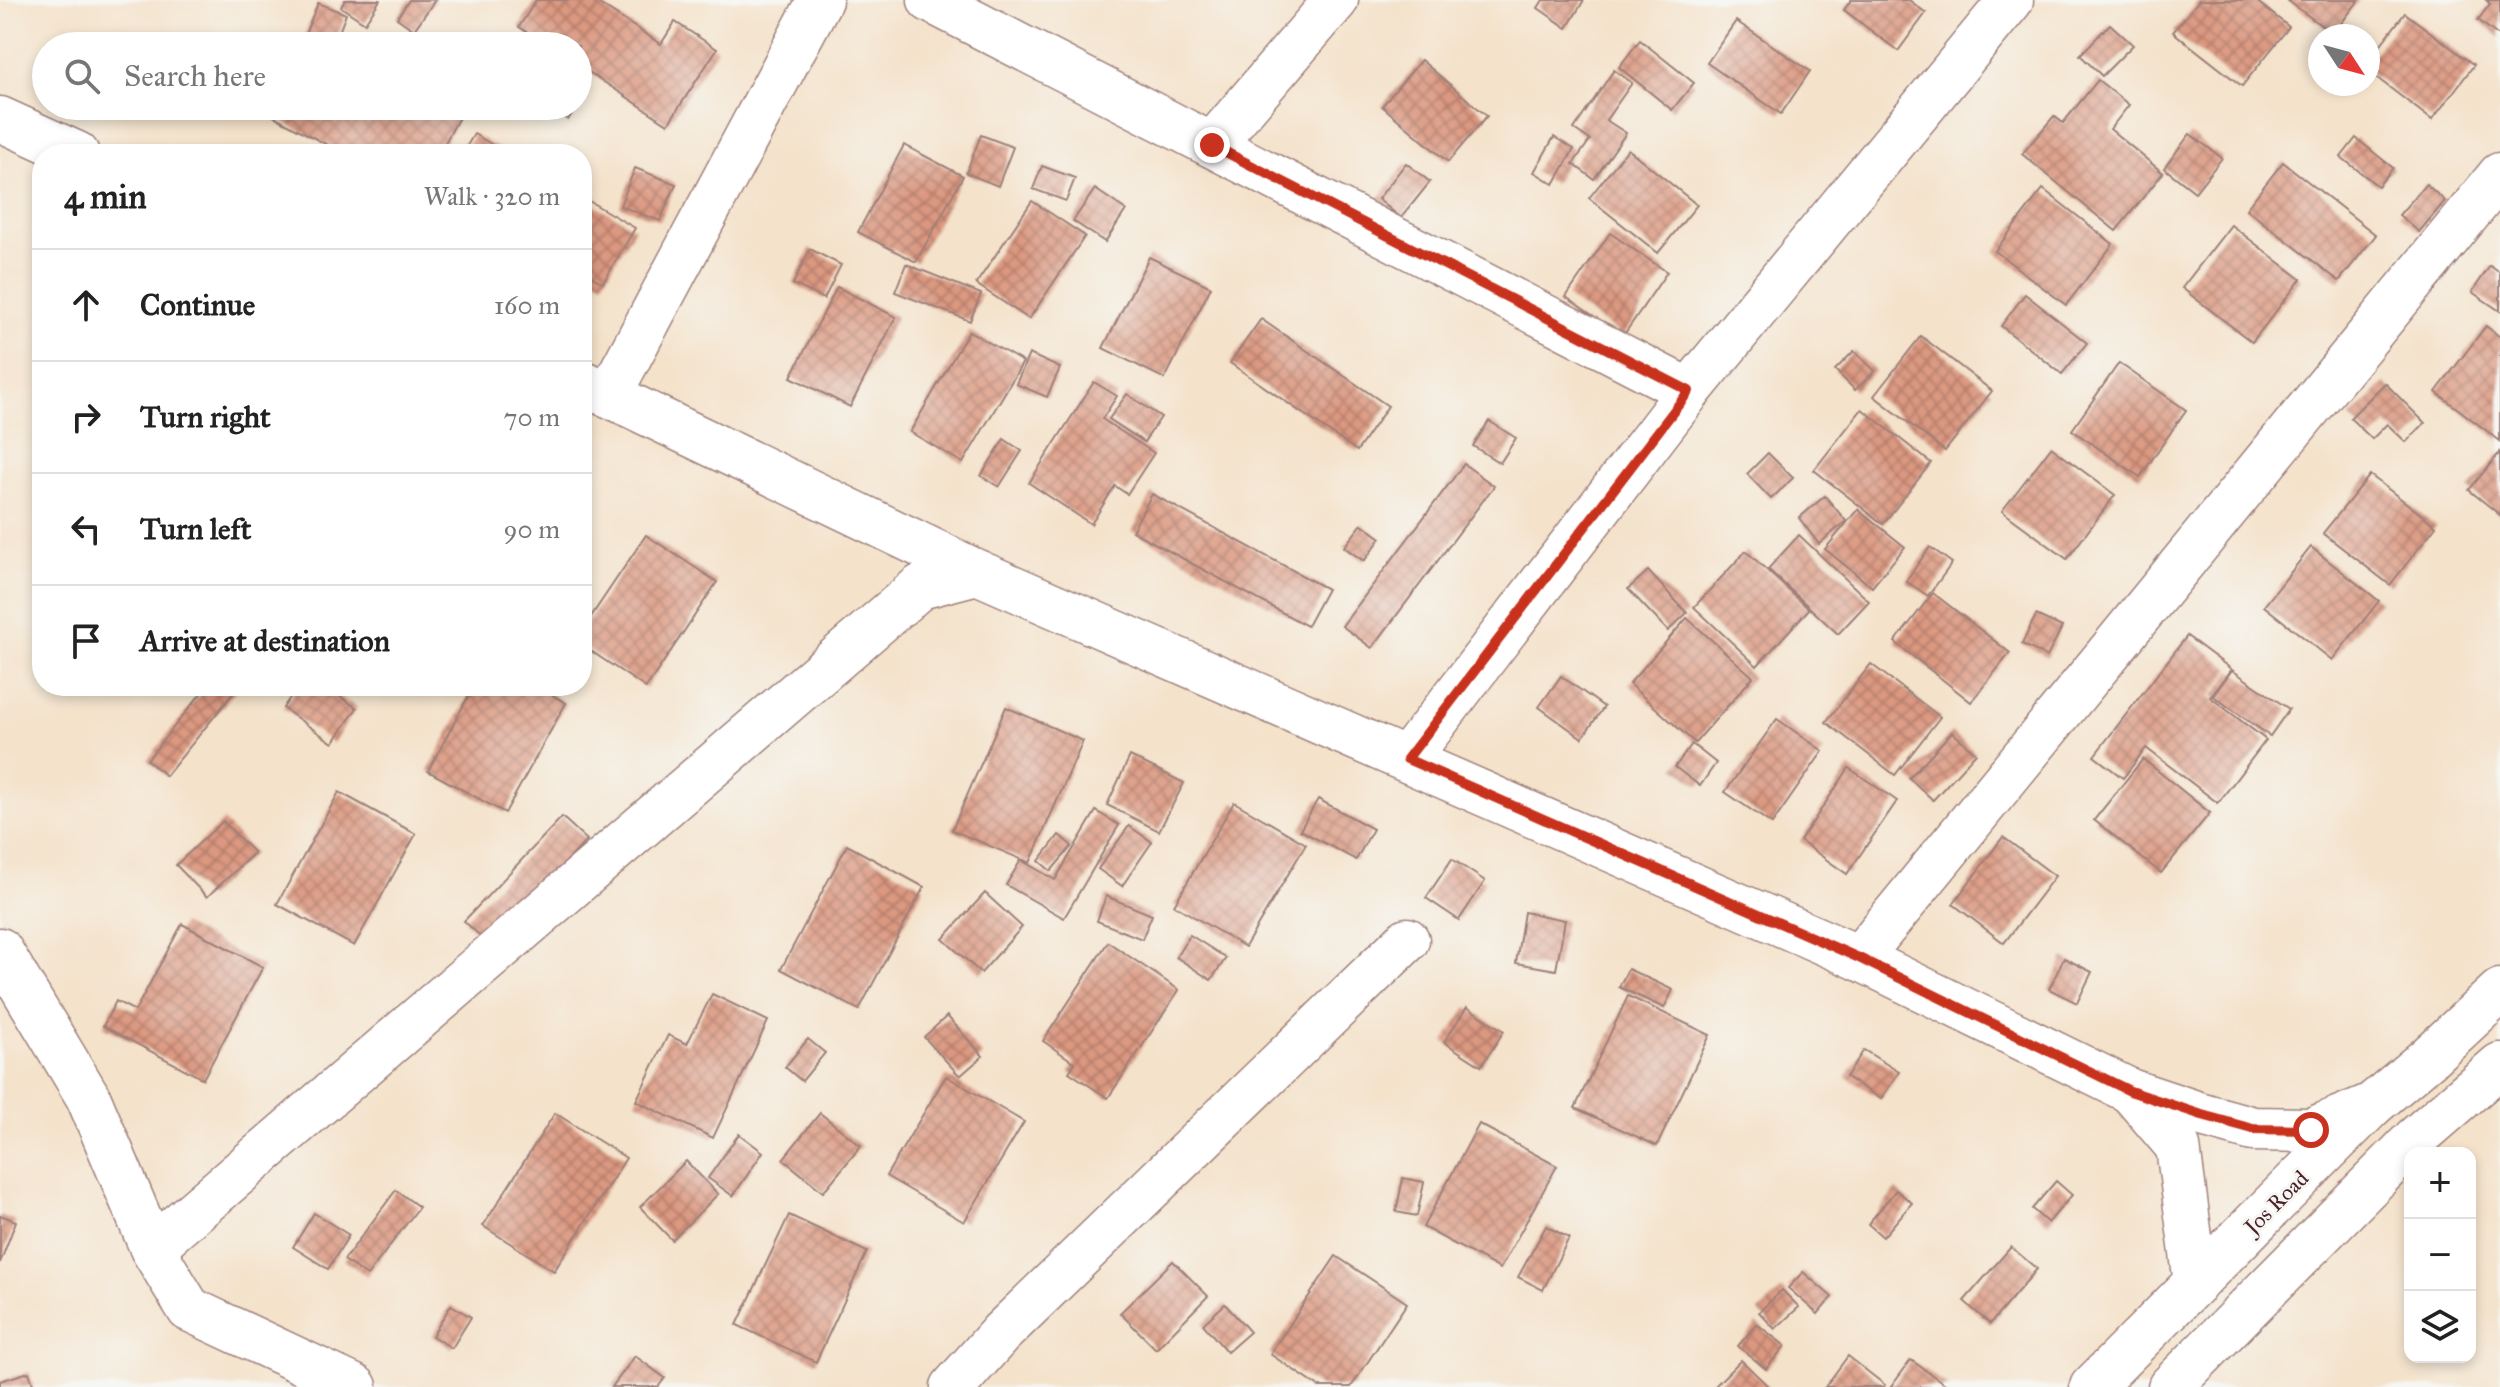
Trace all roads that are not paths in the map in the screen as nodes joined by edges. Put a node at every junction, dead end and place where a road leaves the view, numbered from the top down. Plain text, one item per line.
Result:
1 (820, 0) edge
2 (930, 0) edge
3 (1336, 0) edge
4 (2011, 0) edge
5 (0, 119) edge
6 (55, 144) edge
7 (1212, 145) junction
8 (2500, 175) edge
9 (596, 388) edge
10 (1689, 391) junction
11 (977, 572) junction
12 (1407, 759) junction
13 (1407, 940) dead end
14 (0, 950) edge
15 (1859, 958) junction
16 (2500, 991) edge
17 (12, 995) edge
18 (2500, 1065) edge
19 (2130, 1091) junction
20 (2372, 1105) junction
21 (152, 1248) junction
22 (2196, 1283) junction
23 (355, 1387) edge
24 (953, 1387) edge
25 (2092, 1387) edge
26 (2170, 1387) edge

1 - 9 main road
2 - 7 main road
3 - 7 main road
4 - 10 main road
5 - 6 main road
7 - 10 main road
8 - 15 main road
9 - 11 main road
10 - 12 main road
11 - 12 main road
11 - 21 main road
12 - 15 main road
13 - 24 main road
14 - 17 main road
15 - 19 main road
16 - 20 main road, Jos Road
17 - 21 main road
18 - 26 main road
19 - 20 main road
19 - 22 main road
20 - 22 main road, Jos Road
21 - 23 main road
22 - 25 main road, Jos Road

